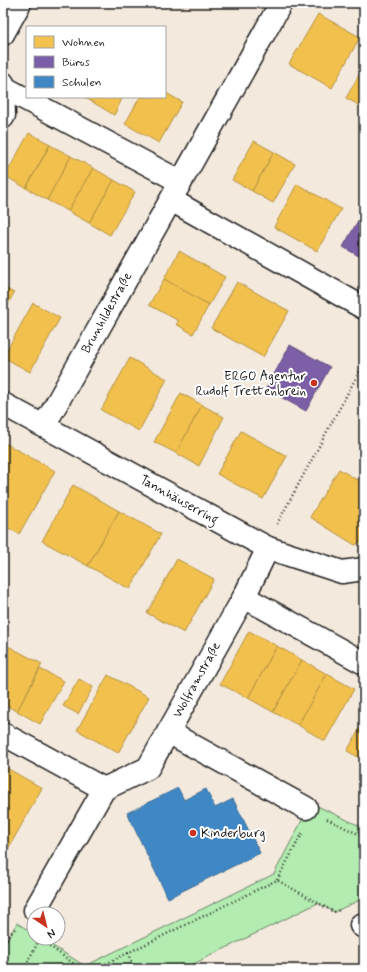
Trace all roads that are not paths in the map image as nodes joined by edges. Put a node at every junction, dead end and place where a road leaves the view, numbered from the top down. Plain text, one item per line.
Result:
1 (20, 3) edge
2 (281, 3) edge
3 (3, 34) edge
4 (3, 83) edge
5 (3, 87) edge
6 (3, 117) edge
7 (176, 191) junction
8 (364, 308) edge
9 (3, 404) edge
10 (44, 426) junction
11 (268, 548) junction
12 (364, 570) edge
13 (244, 597) junction
14 (364, 663) edge
15 (168, 732) junction
16 (3, 734) edge
17 (104, 789) junction
18 (310, 810) road end
19 (37, 906) edge

1 - 3 street
2 - 7 street, Brunhildestraße
4 - 5 street
5 - 6 street
5 - 7 street
7 - 8 street
7 - 10 street, Brunhildestraße
9 - 10 street, Tannhäuserring
10 - 11 street, Tannhäuserring
11 - 12 street, Tannhäuserring
11 - 13 street, Wolframstraße
13 - 14 street
13 - 15 street, Wolframstraße
15 - 17 street, Wolframstraße
15 - 18 street
16 - 17 street
17 - 19 street

